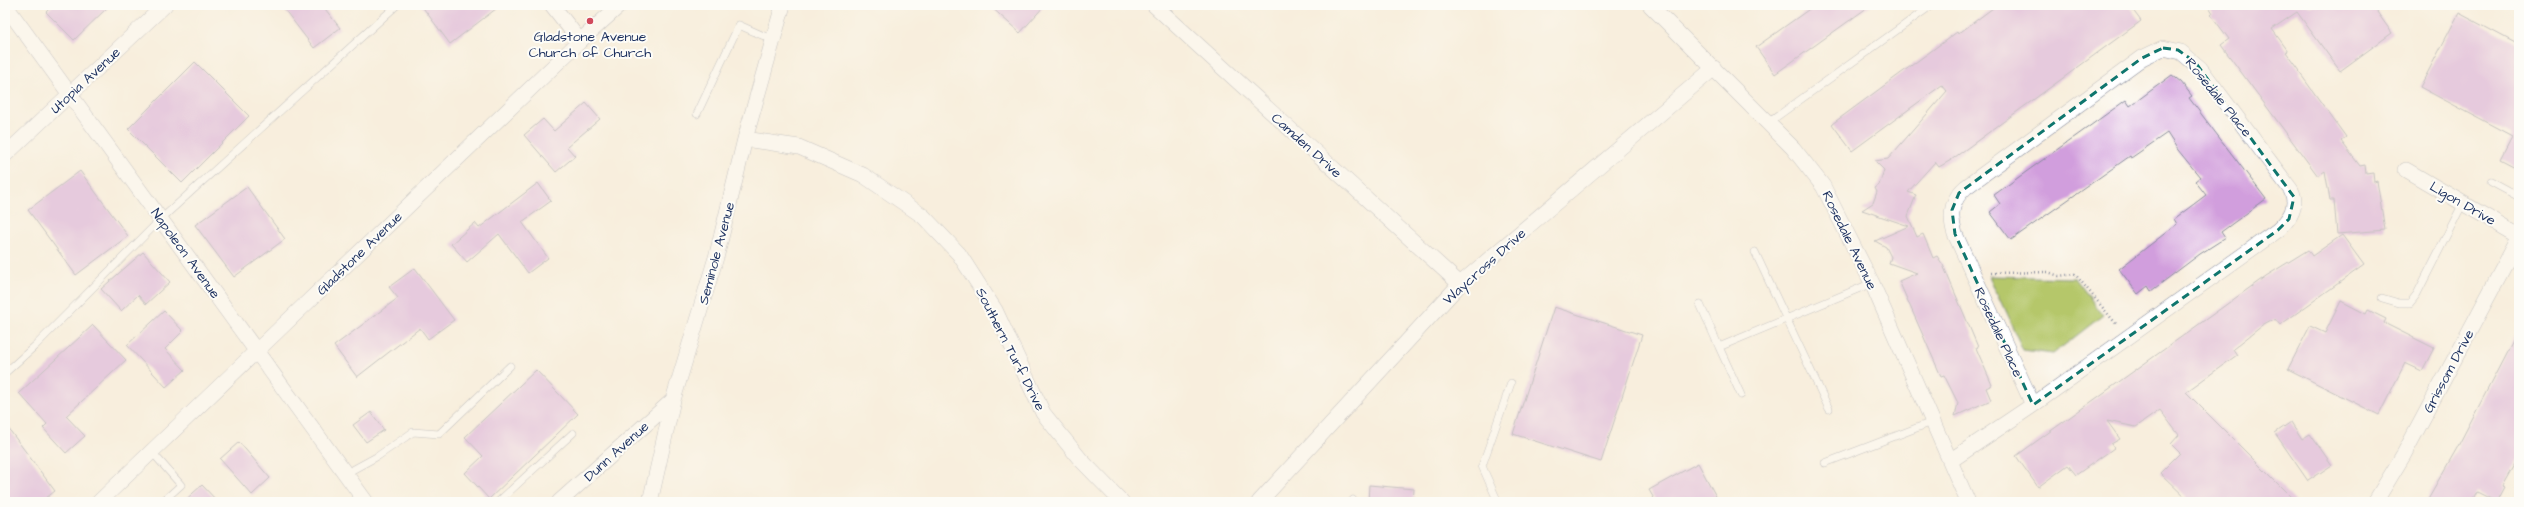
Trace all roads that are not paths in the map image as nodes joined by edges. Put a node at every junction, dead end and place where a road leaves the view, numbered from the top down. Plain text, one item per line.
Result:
1 (5, 5) edge
2 (164, 5) edge
3 (397, 5) edge
4 (552, 5) edge
5 (620, 5) edge
6 (783, 5) edge
7 (1154, 5) edge
8 (1650, 5) edge
9 (1932, 5) edge
10 (773, 40) junction
11 (580, 41) junction
12 (1714, 68) junction
13 (69, 93) junction
14 (697, 114) dead end
15 (1768, 123) junction
16 (745, 139) junction
17 (5, 155) edge
18 (2406, 170) dead end
19 (2491, 182) dead end
20 (2519, 197) edge
21 (2463, 202) junction
22 (161, 219) junction
23 (2519, 237) edge
24 (1755, 252) dead end
25 (1872, 283) junction
26 (1460, 284) junction
27 (2382, 298) dead end
28 (1700, 304) dead end
29 (1787, 319) junction
30 (1719, 347) junction
31 (256, 352) junction
32 (510, 366) dead end
33 (5, 373) edge
34 (1511, 383) dead end
35 (1741, 395) dead end
36 (674, 400) junction
37 (2033, 405) junction
38 (1829, 410) dead end
39 (1932, 422) junction
40 (573, 433) dead end
41 (152, 452) junction
42 (1950, 461) junction
43 (1825, 463) dead end
44 (345, 474) junction
45 (99, 502) edge
46 (162, 502) edge
47 (366, 502) edge
48 (498, 502) edge
49 (559, 502) edge
50 (650, 502) edge
51 (1122, 502) edge
52 (1259, 502) edge
53 (1498, 502) edge
54 (1968, 502) edge
55 (2374, 502) edge

1 - 13 street, Napoleon Avenue
2 - 13 street, Utopia Avenue
3 - 22 lane
4 - 11 street
5 - 11 street, Gladstone Avenue
6 - 10 street, Seminole Avenue
7 - 26 street, Camden Drive
8 - 12 street, Rosedale Avenue
9 - 15 lane
10 - 14 lane
10 - 16 street, Seminole Avenue
11 - 31 street, Gladstone Avenue
12 - 15 street, Rosedale Avenue
12 - 26 street, Waycross Drive
13 - 17 street, Utopia Avenue
13 - 22 street, Napoleon Avenue
15 - 25 street, Rosedale Avenue
16 - 36 street, Seminole Avenue
16 - 51 street, Southern Turf Drive
18 - 21 street, Ligon Drive
19 - 20 lane
21 - 23 street, Ligon Drive
21 - 27 lane
22 - 31 street, Napoleon Avenue
22 - 33 lane
23 - 55 street, Grissom Drive
24 - 29 lane
25 - 29 lane
25 - 39 street, Rosedale Avenue
26 - 52 street, Waycross Drive
28 - 30 lane
29 - 30 lane
29 - 38 lane
30 - 35 lane
31 - 41 street, Gladstone Avenue
31 - 44 street, Napoleon Avenue
32 - 44 lane
34 - 53 lane
36 - 49 street, Dunn Avenue
36 - 50 street, Seminole Avenue
37 - 37 street, Rosedale Place
37 - 42 street, Rosedale Place
39 - 42 street, Rosedale Avenue
39 - 43 lane
40 - 48 lane
41 - 45 street, Gladstone Avenue
41 - 46 lane
42 - 54 street, Rosedale Avenue
44 - 47 street, Napoleon Avenue

